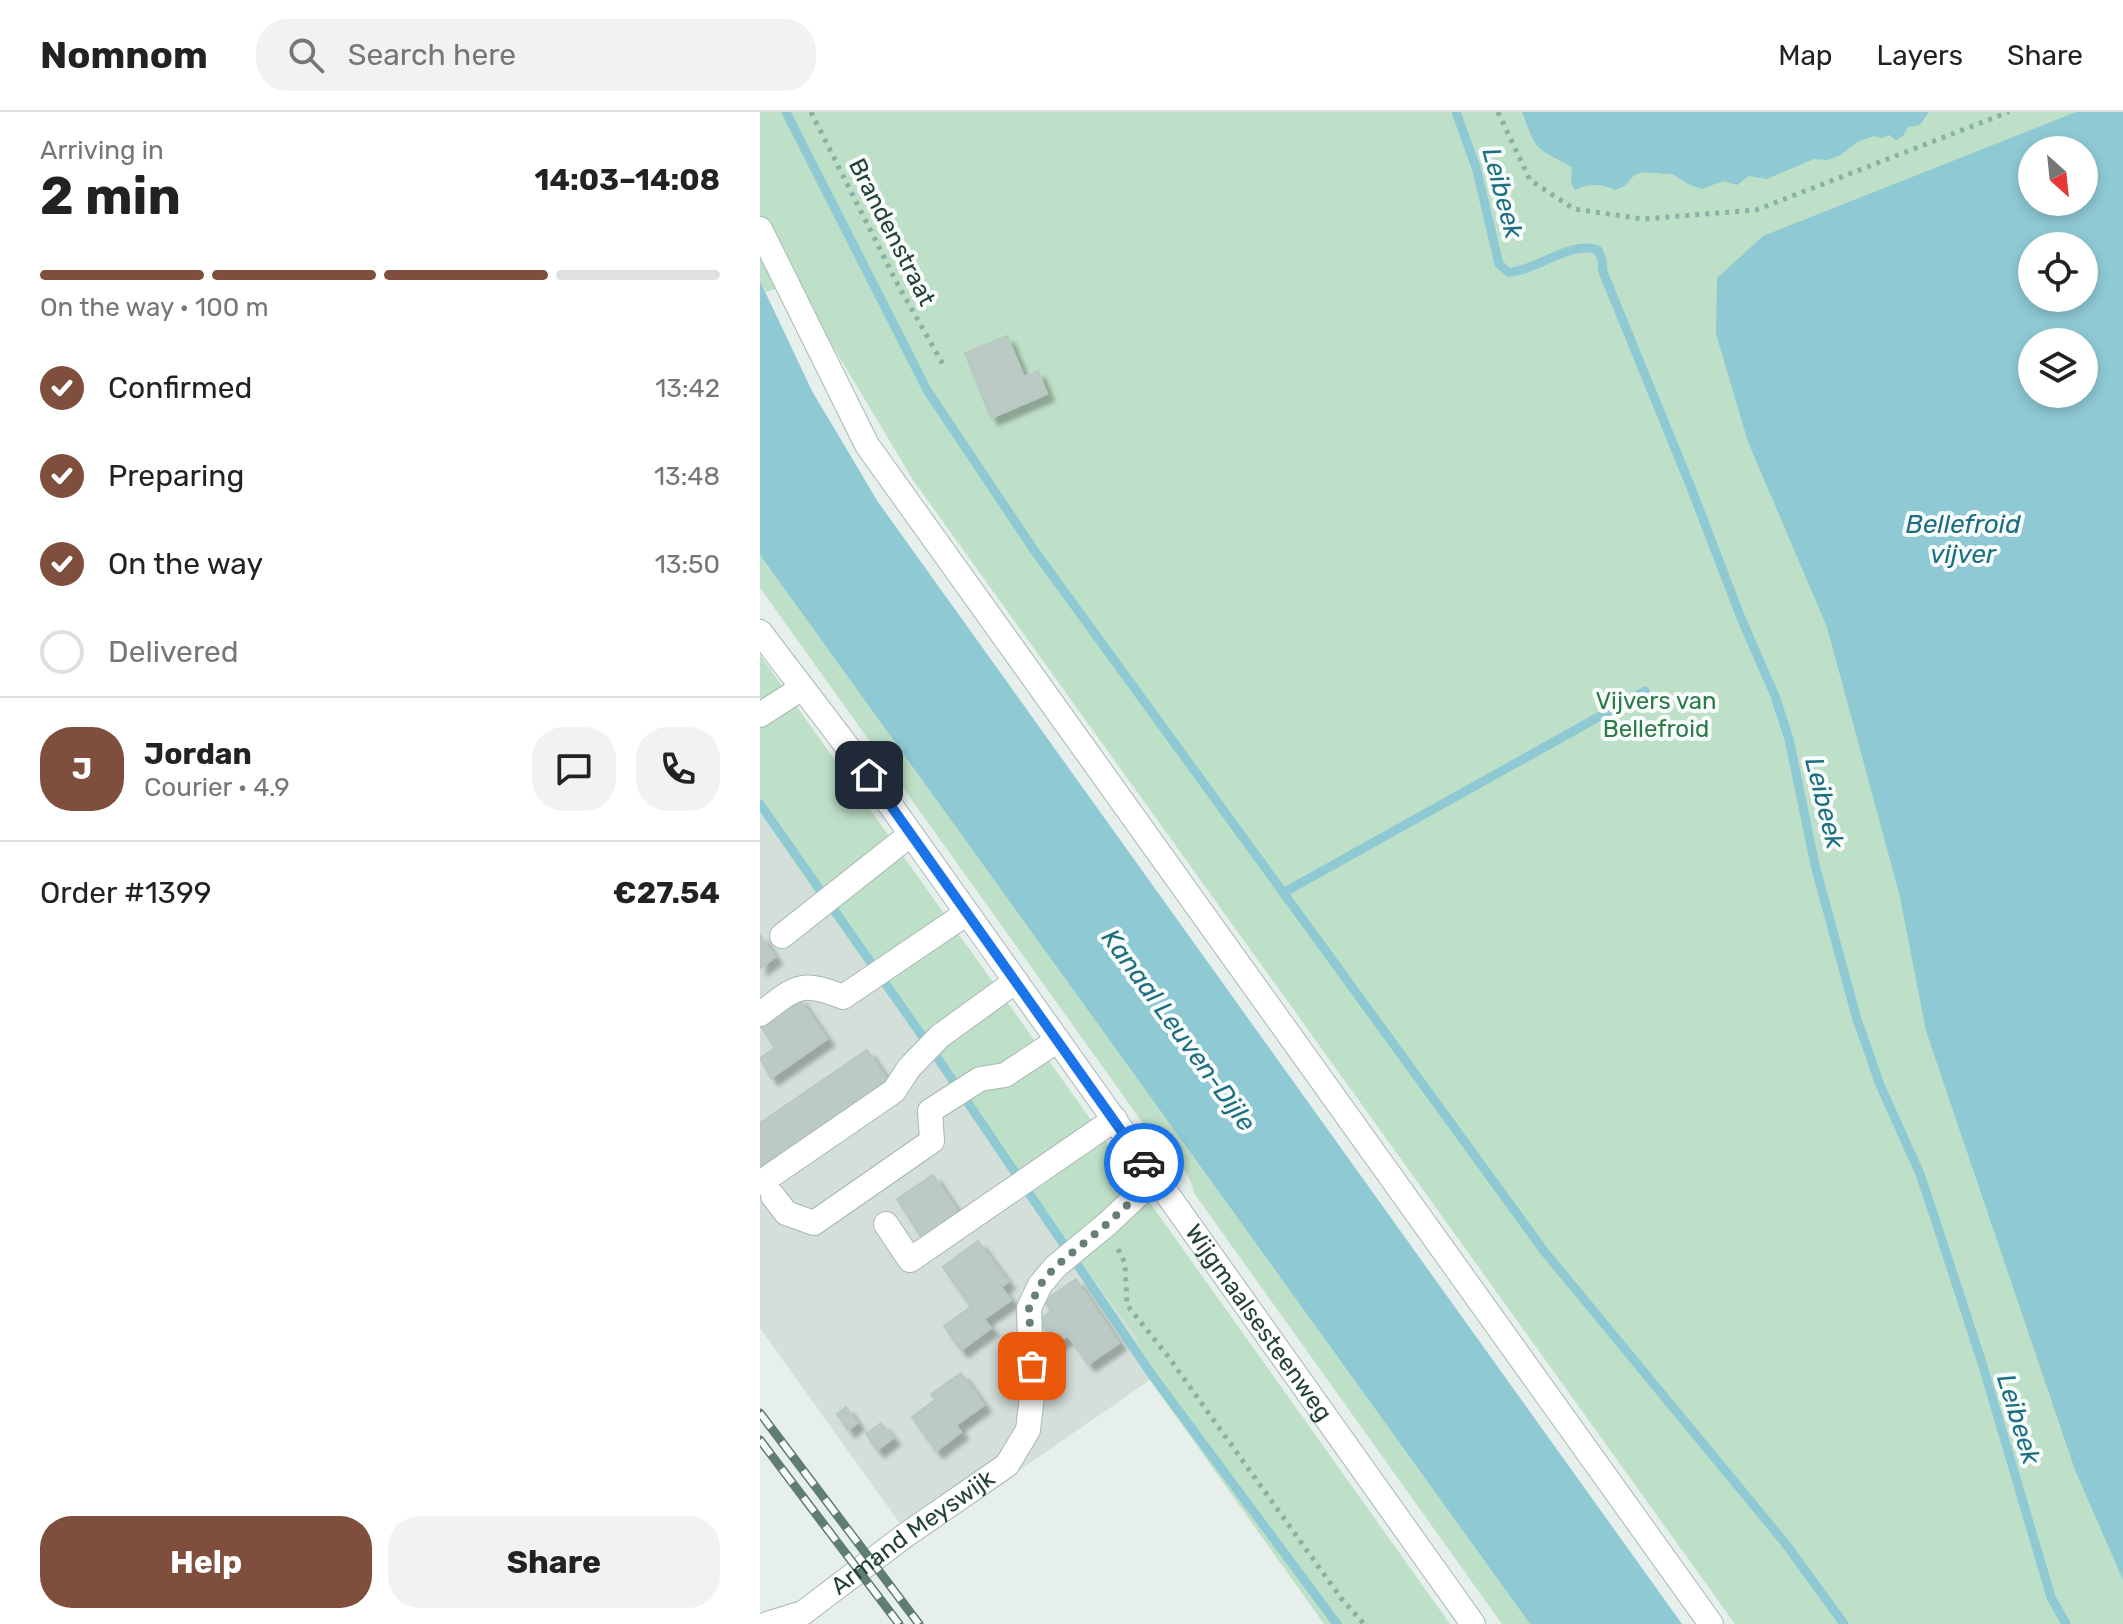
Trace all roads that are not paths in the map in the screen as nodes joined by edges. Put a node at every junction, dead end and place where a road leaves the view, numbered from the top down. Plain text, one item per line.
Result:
1 (760, 229) edge
2 (760, 632) edge
3 (802, 688) junction
4 (760, 715) edge
5 (911, 834) junction
6 (967, 913) junction
7 (782, 936) dead end
8 (1016, 981) junction
9 (760, 1014) edge
10 (1058, 1040) junction
11 (1115, 1119) junction
12 (1155, 1179) junction
13 (766, 1189) edge
14 (886, 1224) dead end
15 (804, 1618) edge
16 (767, 1624) edge
17 (1473, 1624) edge
18 (1711, 1624) edge

1 - 18 street
2 - 3 street, Wijgmaalsesteenweg
3 - 4 street
3 - 5 street, Wijgmaalsesteenweg
5 - 6 street, Wijgmaalsesteenweg
5 - 7 street
6 - 8 street, Wijgmaalsesteenweg
6 - 9 street
8 - 10 street, Wijgmaalsesteenweg
8 - 13 street
10 - 11 street, Wijgmaalsesteenweg
10 - 13 street
11 - 12 street, Wijgmaalsesteenweg
11 - 14 street
12 - 15 street, Armand Meyswijk
12 - 17 street, Wijgmaalsesteenweg
15 - 16 street, Armand Meyswijk

